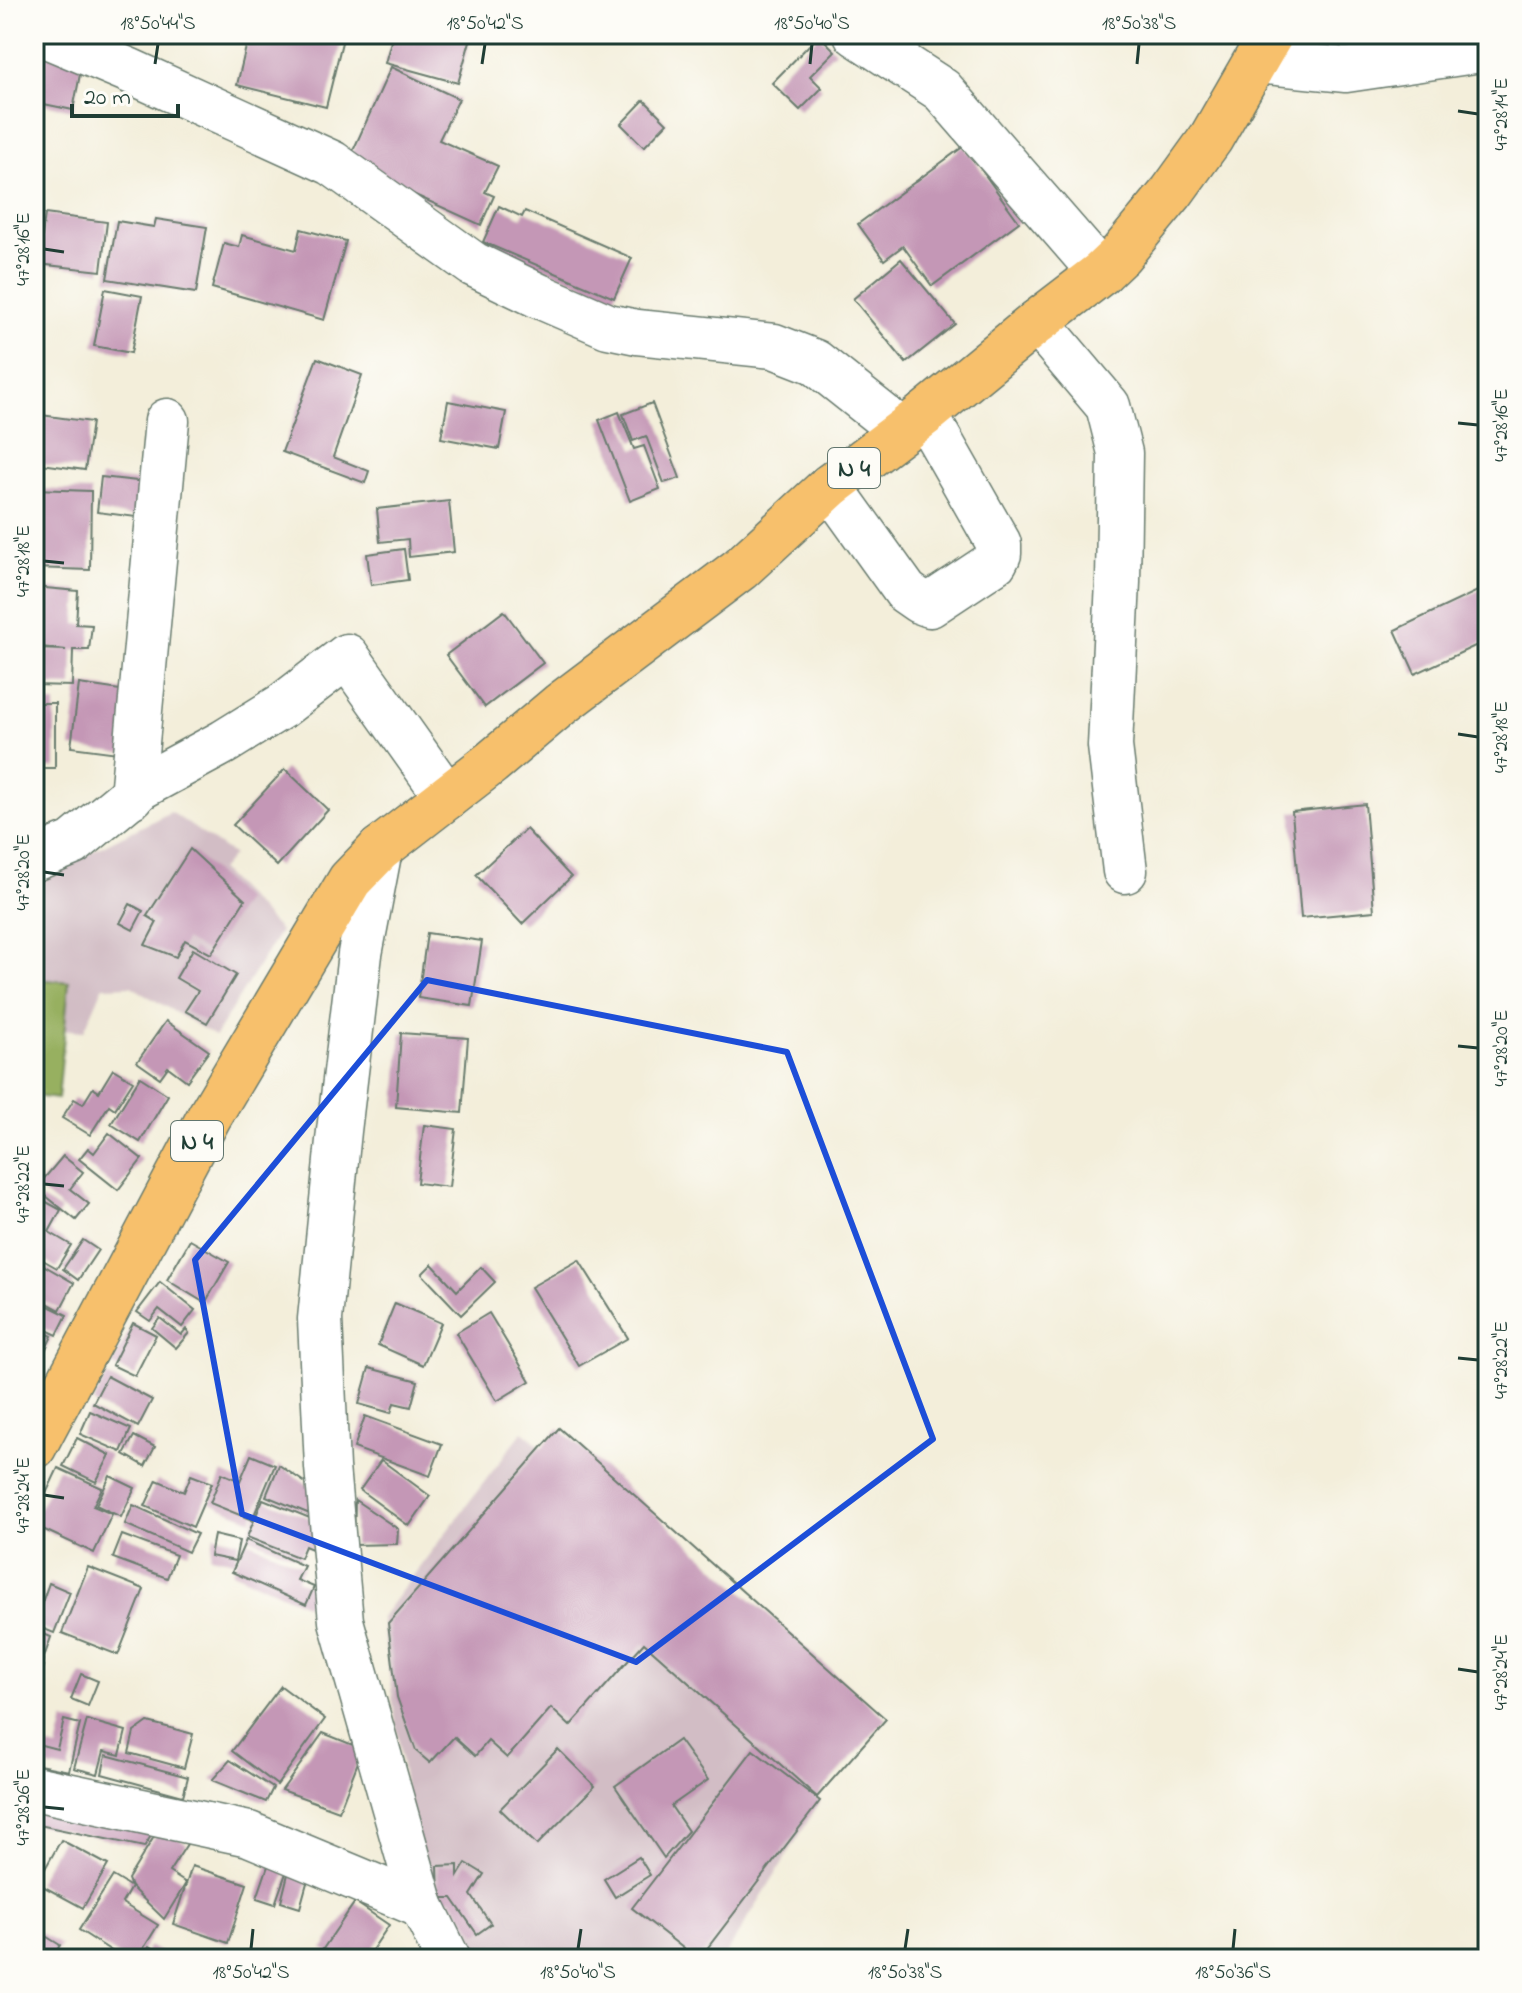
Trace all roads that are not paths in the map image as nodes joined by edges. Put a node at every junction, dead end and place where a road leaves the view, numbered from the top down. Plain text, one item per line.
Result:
1 (42, 34) edge
2 (856, 34) edge
3 (1264, 48) edge
4 (1488, 49) edge
5 (1101, 273) junction
6 (1037, 322) junction
7 (167, 421) dead end
8 (913, 423) junction
9 (830, 486) junction
10 (132, 796) junction
11 (447, 797) junction
12 (380, 849) junction
13 (34, 859) edge
14 (1125, 871) dead end
15 (34, 1447) edge
16 (34, 1788) edge
17 (422, 1906) junction
18 (448, 1959) edge

1 - 8 street
2 - 5 street
3 - 4 street
3 - 5 main road, N 4
5 - 6 main road, N 4
6 - 8 main road, N 4
6 - 14 street
7 - 10 street
8 - 9 main road, N 4
8 - 9 street
9 - 11 main road, N 4
10 - 11 street
10 - 13 street
11 - 12 main road, N 4
12 - 15 main road, N 4
12 - 17 street
16 - 17 street
17 - 18 street

